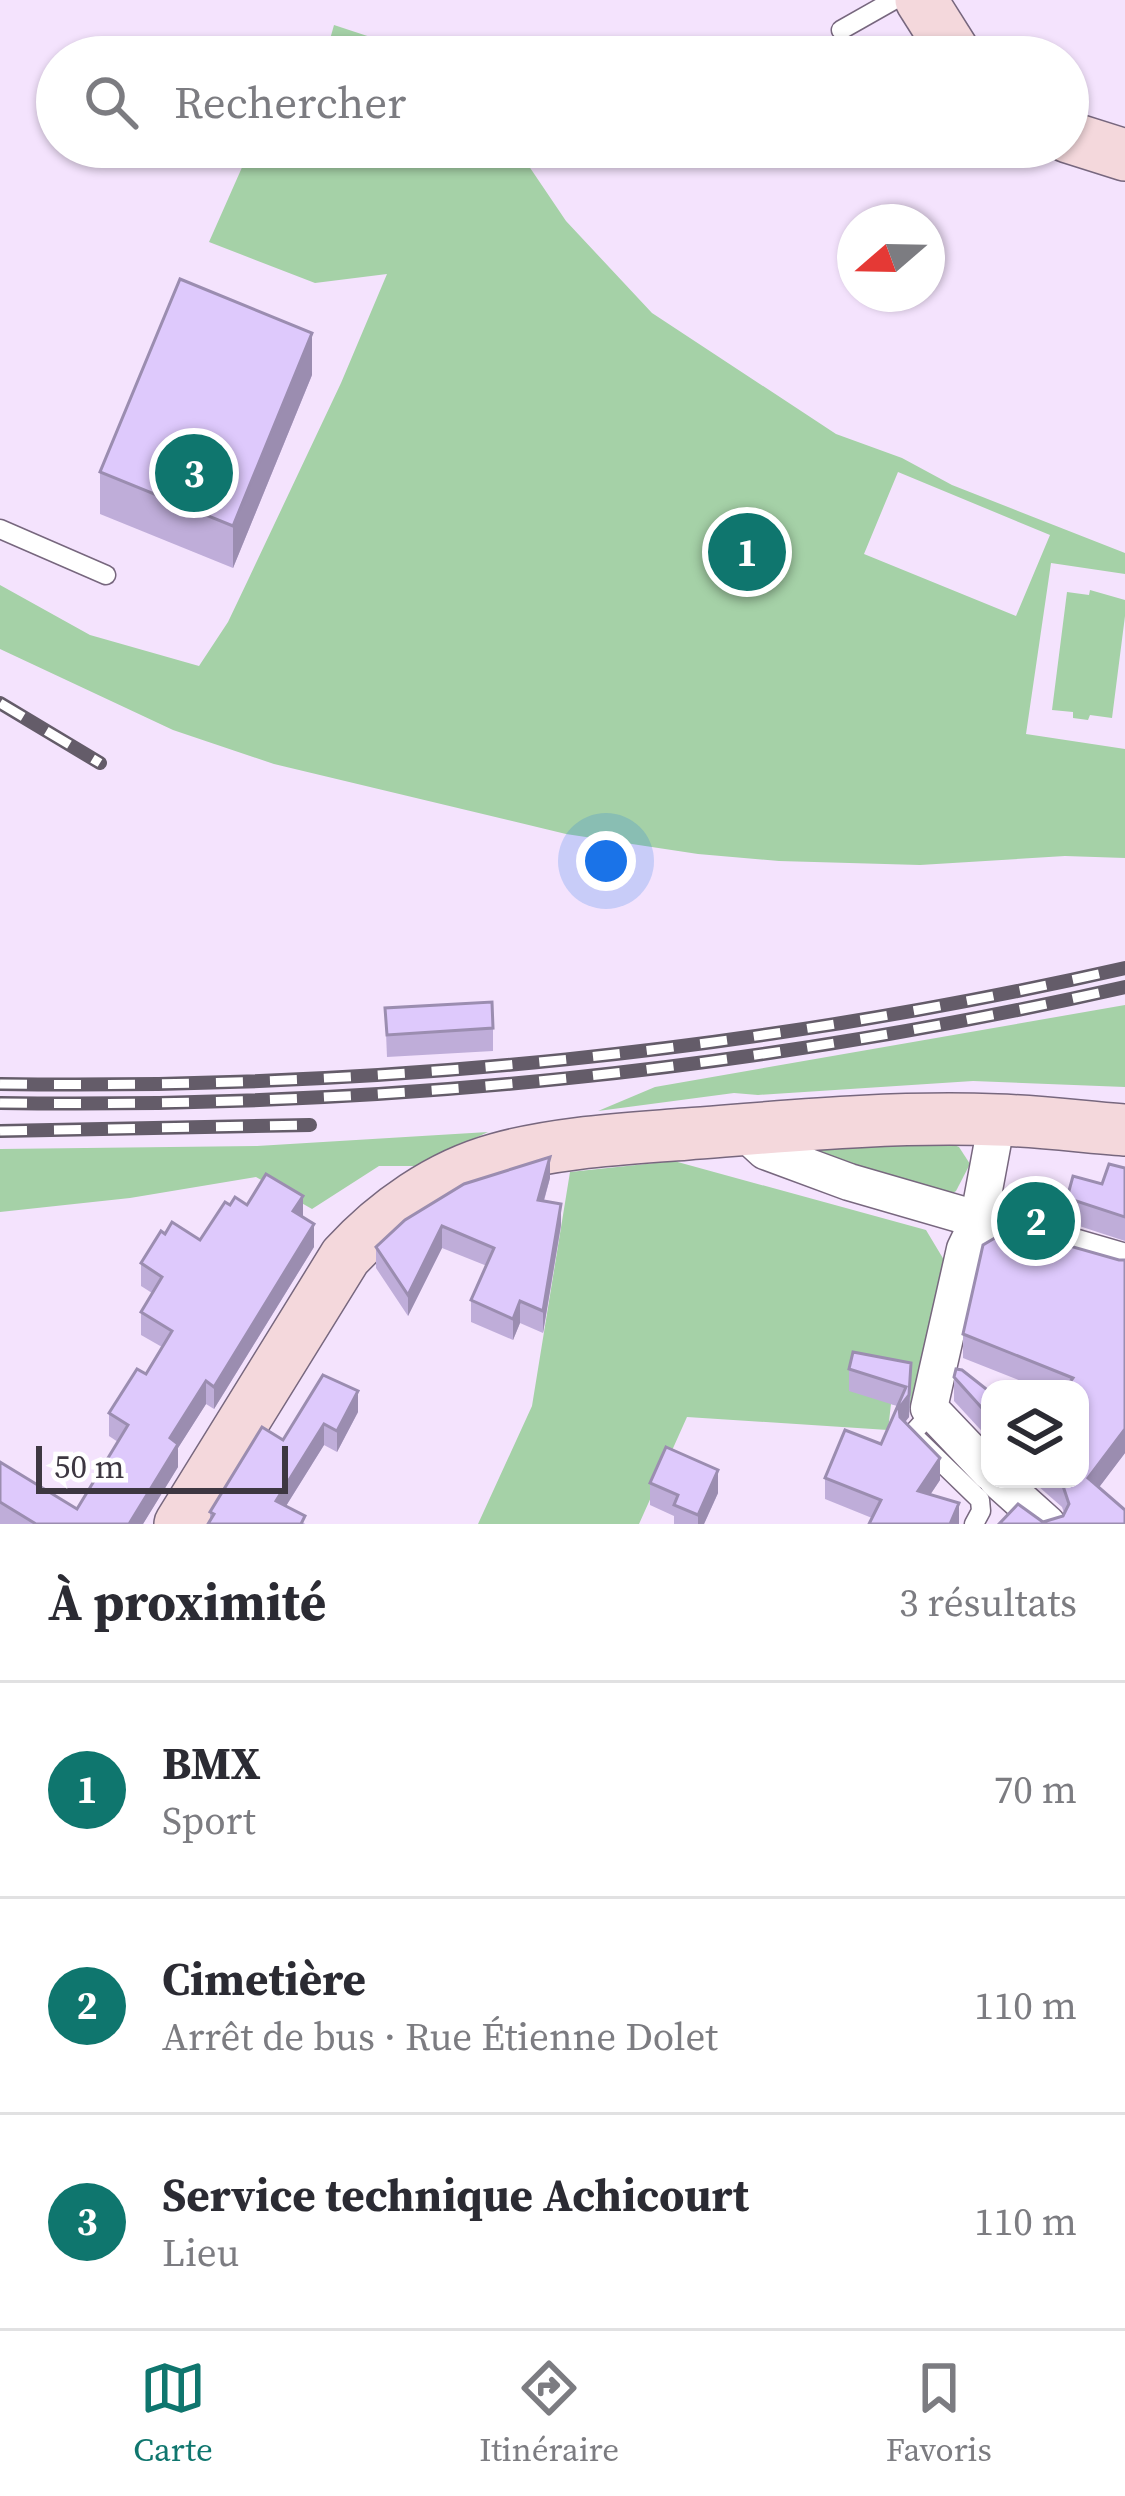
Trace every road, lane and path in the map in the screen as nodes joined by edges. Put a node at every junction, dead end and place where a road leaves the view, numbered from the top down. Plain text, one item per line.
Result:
1 (894, 0) edge
2 (921, 0) edge
3 (841, 30) dead end
4 (944, 36) edge
5 (1089, 144) edge
6 (1125, 155) edge
7 (0, 530) edge
8 (106, 575) dead end
9 (997, 1120) junction
10 (740, 1128) junction
11 (1125, 1130) edge
12 (978, 1222) junction
13 (1125, 1262) edge
14 (930, 1414) junction
15 (981, 1463) edge
16 (1008, 1488) edge
17 (180, 1524) edge
18 (974, 1524) edge
19 (1047, 1524) edge

1 - 3 lane
2 - 4 street
5 - 6 street
7 - 8 lane
9 - 10 street
9 - 11 street
9 - 12 street
10 - 12 street
10 - 17 street
12 - 13 street
12 - 14 street
14 - 15 street
14 - 18 lane
16 - 19 street

